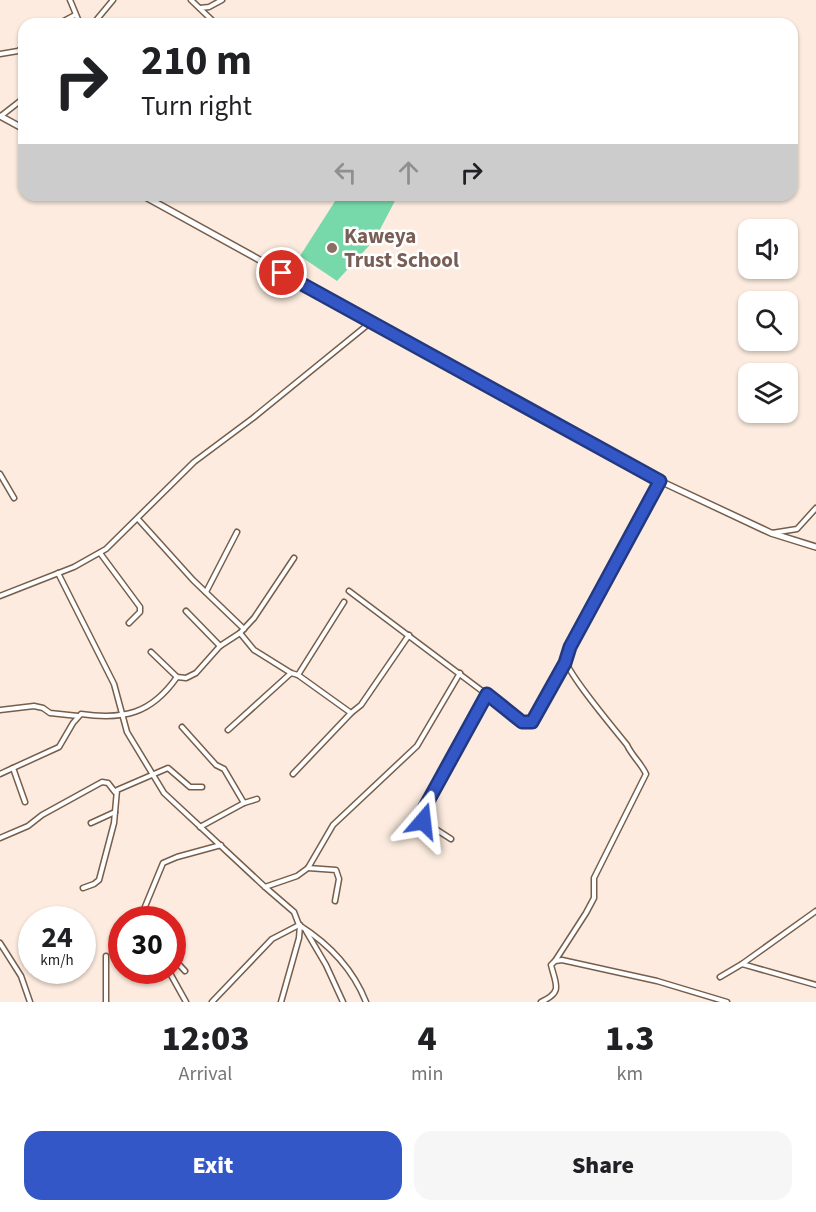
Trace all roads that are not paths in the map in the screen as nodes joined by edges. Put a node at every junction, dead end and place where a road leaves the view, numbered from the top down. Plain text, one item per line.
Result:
1 (70, 0) edge
2 (112, 0) edge
3 (191, 0) edge
4 (222, 0) edge
5 (199, 8) junction
6 (75, 15) junction
7 (69, 18) edge
8 (77, 18) edge
9 (98, 18) edge
10 (210, 18) edge
11 (18, 51) edge
12 (0, 54) edge
13 (18, 102) edge
14 (0, 116) edge
15 (18, 126) edge
16 (153, 201) edge
17 (371, 322) junction
18 (0, 474) edge
19 (660, 481) junction
20 (14, 498) dead end
21 (816, 508) edge
22 (138, 519) junction
23 (237, 532) dead end
24 (771, 533) junction
25 (816, 547) edge
26 (100, 553) junction
27 (294, 558) dead end
28 (58, 573) junction
29 (349, 591) dead end
30 (206, 592) junction
31 (0, 596) edge
32 (344, 602) dead end
33 (186, 611) dead end
34 (129, 623) dead end
35 (242, 631) junction
36 (410, 635) junction
37 (220, 646) junction
38 (151, 652) dead end
39 (565, 663) junction
40 (460, 673) junction
41 (291, 674) junction
42 (298, 675) junction
43 (177, 677) junction
44 (487, 694) junction
45 (0, 710) edge
46 (351, 713) junction
47 (79, 716) junction
48 (123, 716) junction
49 (182, 728) dead end
50 (228, 730) dead end
51 (14, 768) junction
52 (0, 774) edge
53 (154, 774) junction
54 (293, 774) dead end
55 (202, 787) dead end
56 (115, 792) junction
57 (257, 799) dead end
58 (26, 802) dead end
59 (244, 803) junction
60 (116, 811) junction
61 (91, 823) dead end
62 (200, 827) junction
63 (0, 838) edge
64 (451, 839) dead end
65 (220, 845) junction
66 (308, 868) junction
67 (265, 887) junction
68 (83, 888) dead end
69 (335, 901) dead end
70 (145, 906) edge
71 (816, 911) edge
72 (302, 926) junction
73 (0, 943) edge
74 (106, 956) dead end
75 (555, 961) junction
76 (742, 964) junction
77 (720, 976) dead end
78 (176, 984) edge
79 (816, 985) edge
80 (30, 1002) edge
81 (106, 1002) edge
82 (186, 1002) edge
83 (212, 1002) edge
84 (281, 1002) edge
85 (343, 1002) edge
86 (366, 1002) edge
87 (541, 1002) edge
88 (727, 1002) edge

1 - 6 street
2 - 9 street
3 - 5 street
4 - 5 street
5 - 10 street
6 - 7 street
6 - 8 street
11 - 12 street
13 - 14 street
14 - 15 main road
16 - 17 main road
17 - 19 main road
17 - 22 street
18 - 20 street
19 - 24 main road
19 - 39 street
21 - 24 street
22 - 26 street
22 - 30 street
23 - 30 street
24 - 25 main road
26 - 28 street
26 - 34 street
27 - 35 street
28 - 31 street
28 - 48 street
29 - 36 street
30 - 35 street
32 - 42 street
33 - 37 street
35 - 37 street
35 - 41 street
36 - 40 street
36 - 46 street
37 - 43 street
38 - 43 street
39 - 44 street
39 - 75 street
40 - 44 street
40 - 66 street
41 - 42 street
41 - 50 street
42 - 46 street
43 - 48 street
44 - 64 street
45 - 47 street
46 - 54 street
47 - 48 street
47 - 51 street
48 - 53 street
49 - 59 street
51 - 52 street
51 - 58 street
53 - 55 street
53 - 56 street
53 - 62 street
56 - 60 street
56 - 63 street
57 - 59 street
59 - 62 street
60 - 61 street
60 - 68 street
62 - 65 street
65 - 67 street
65 - 70 street
66 - 67 street
66 - 69 street
67 - 72 street
71 - 76 street
72 - 83 street
72 - 84 street
72 - 85 street
72 - 86 street
73 - 80 street
74 - 81 street
75 - 87 street
75 - 88 street
76 - 77 street
76 - 79 street
78 - 82 street

